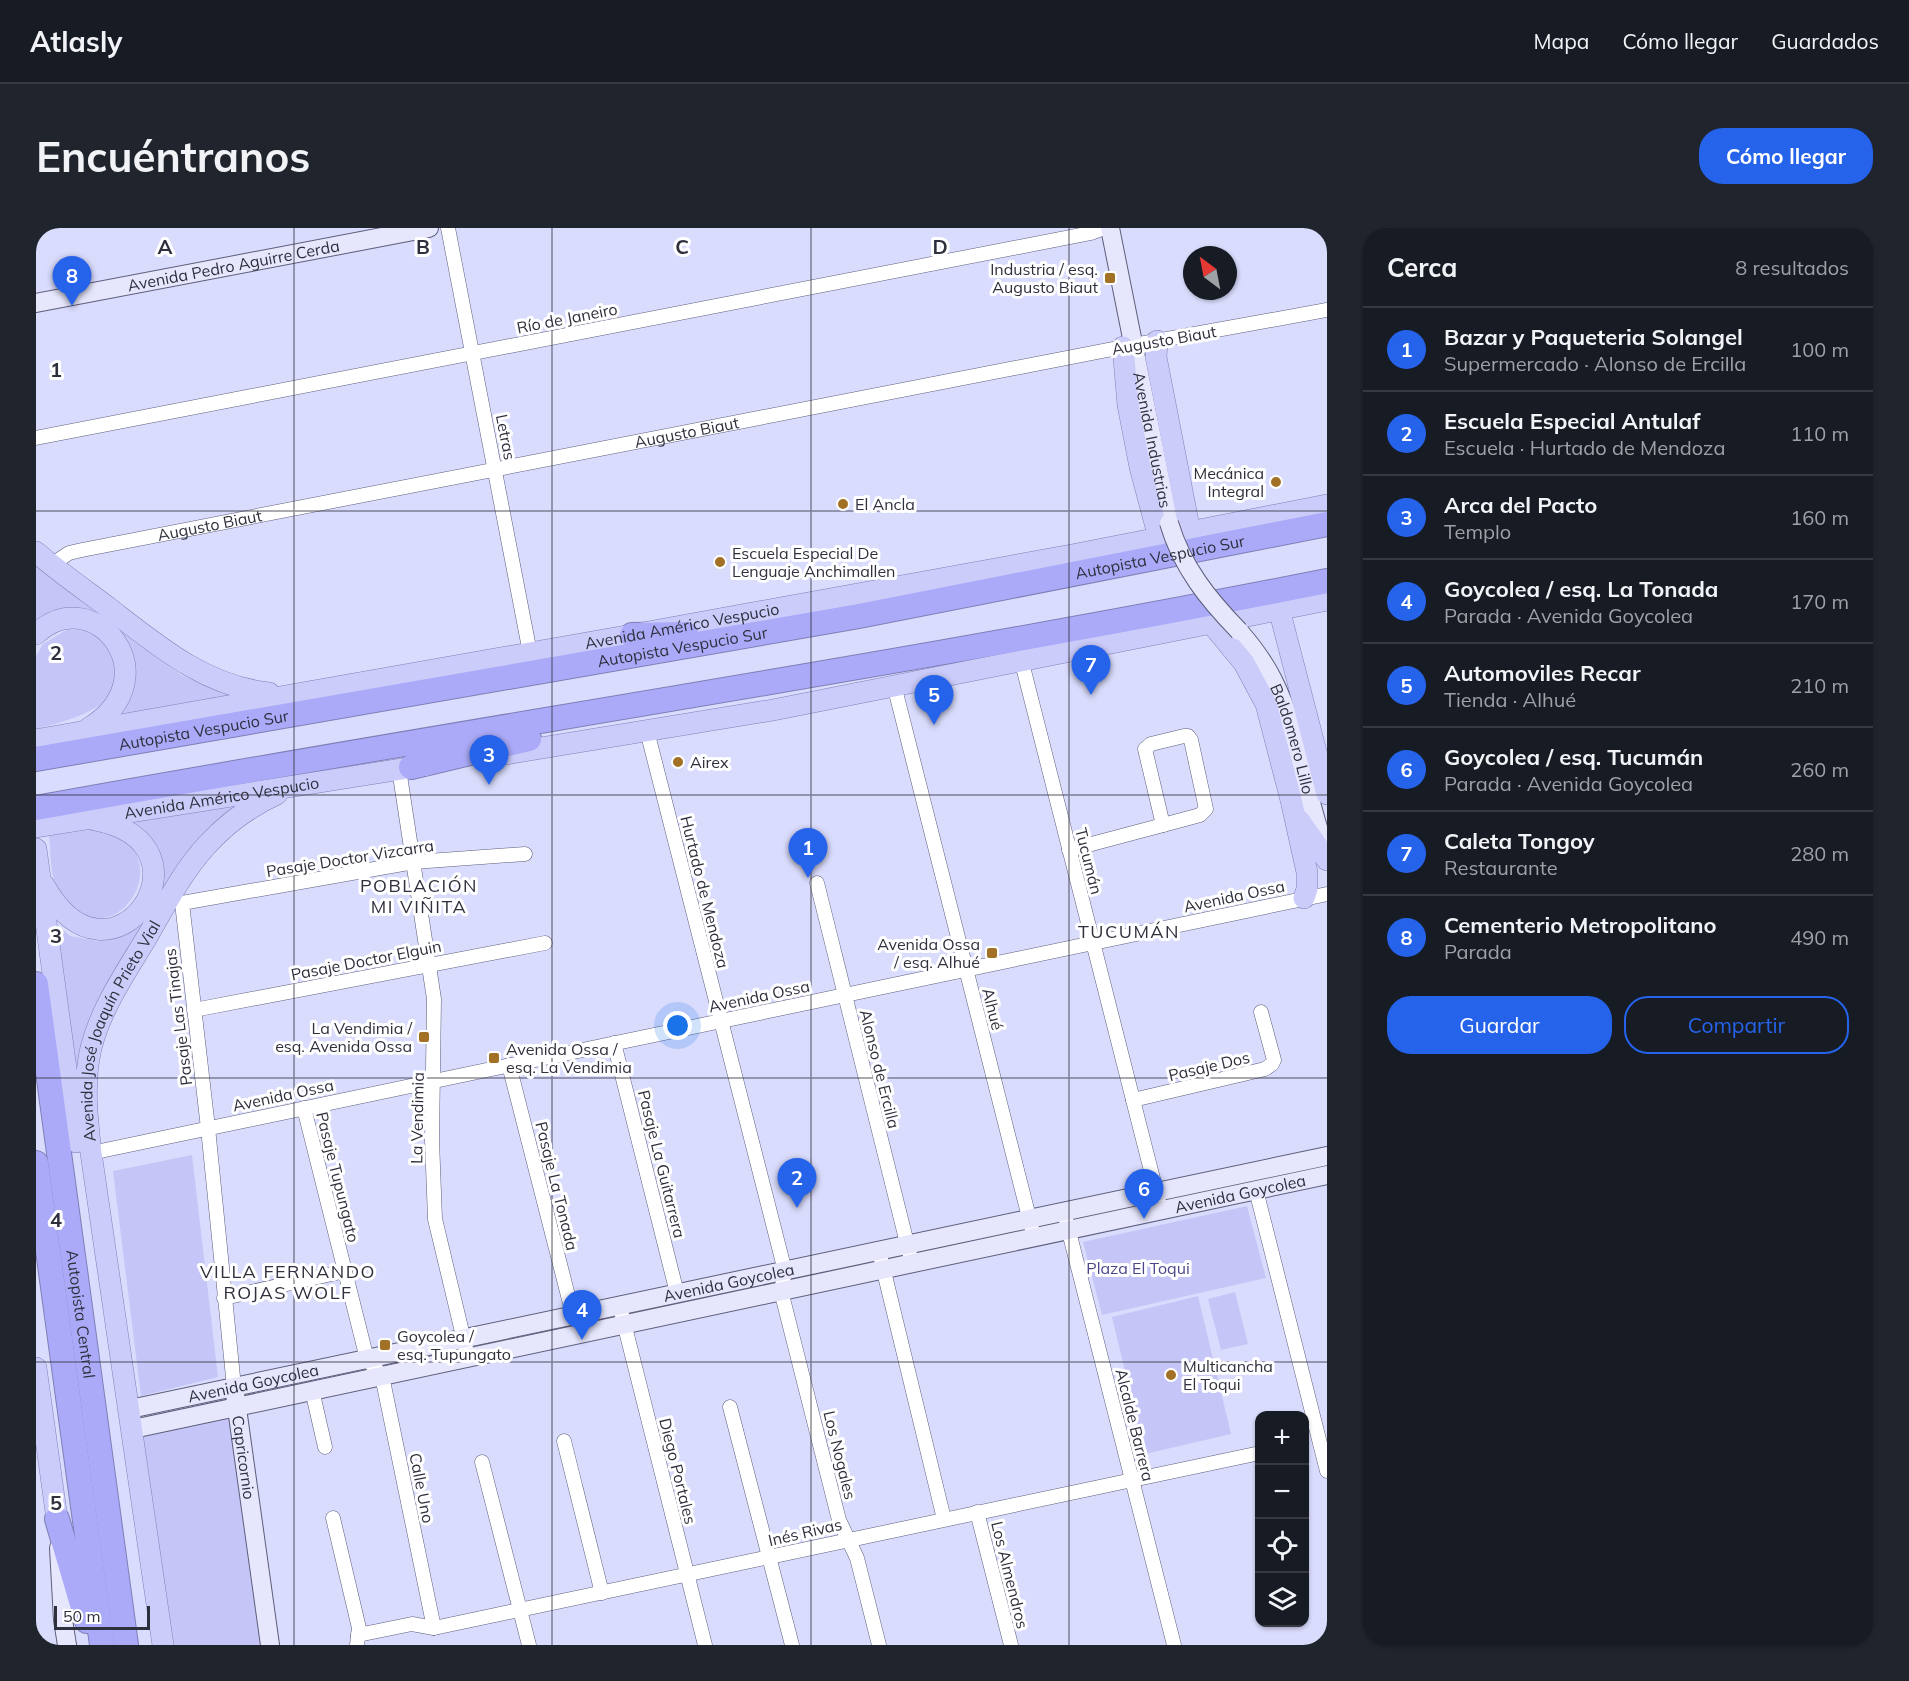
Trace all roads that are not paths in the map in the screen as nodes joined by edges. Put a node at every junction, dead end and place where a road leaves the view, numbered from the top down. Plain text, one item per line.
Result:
1 (429, 228) edge
2 (448, 228) edge
3 (1104, 228) edge
4 (1110, 228) edge
5 (36, 303) edge
6 (1327, 310) edge
7 (1157, 342) junction
8 (1129, 346) junction
9 (472, 354) junction
10 (36, 438) edge
11 (495, 470) junction
12 (1327, 505) edge
13 (1327, 524) edge
14 (1164, 531) junction
15 (1190, 532) junction
16 (44, 559) edge
17 (1327, 581) edge
18 (1327, 600) edge
19 (1279, 609) junction
20 (859, 616) junction
21 (1211, 623) junction
22 (1239, 631) joint
23 (36, 634) edge
24 (632, 636) junction
25 (530, 653) junction
26 (1021, 659) junction
27 (894, 685) junction
28 (291, 695) junction
29 (697, 695) junction
30 (86, 730) junction
31 (647, 731) junction
32 (36, 740) edge
33 (36, 759) edge
34 (405, 768) junction
35 (303, 785) junction
36 (1327, 794) edge
37 (1291, 800) junction
38 (36, 808) edge
39 (86, 819) junction
40 (1163, 825) junction
41 (36, 827) edge
42 (36, 849) edge
43 (1069, 850) junction
44 (525, 854) dead end
45 (1327, 854) edge
46 (1327, 860) edge
47 (414, 862) junction
48 (39, 873) junction
49 (817, 883) dead end
50 (1327, 894) edge
51 (1304, 898) junction
52 (182, 903) joint
53 (1093, 942) junction
54 (545, 943) dead end
55 (430, 964) junction
56 (966, 969) junction
57 (36, 984) edge
58 (844, 995) junction
59 (194, 1010) junction
60 (1261, 1012) dead end
61 (720, 1021) junction
62 (614, 1043) junction
63 (509, 1065) junction
64 (433, 1081) junction
65 (1133, 1100) junction
66 (304, 1108) junction
67 (207, 1128) junction
68 (92, 1153) junction
69 (1327, 1156) edge
70 (36, 1163) edge
71 (1327, 1174) edge
72 (1256, 1190) junction
73 (1159, 1201) junction
74 (1066, 1221) junction
75 (1031, 1228) junction
76 (879, 1251) junction
77 (909, 1254) junction
78 (884, 1269) junction
79 (345, 1271) junction
80 (784, 1271) junction
81 (781, 1291) junction
82 (677, 1293) junction
83 (224, 1298) junction
84 (619, 1305) junction
85 (573, 1315) junction
86 (624, 1324) junction
87 (464, 1338) junction
88 (121, 1345) junction
89 (468, 1357) junction
90 (367, 1359) junction
91 (36, 1368) edge
92 (382, 1376) junction
93 (234, 1387) junction
94 (312, 1390) junction
95 (237, 1407) junction
96 (730, 1407) dead end
97 (131, 1419) junction
98 (1323, 1439) edge
99 (564, 1441) dead end
100 (325, 1447) dead end
101 (1255, 1454) edge
102 (482, 1462) dead end
103 (1327, 1471) edge
104 (1132, 1480) junction
105 (977, 1512) junction
106 (108, 1518) junction
107 (333, 1518) dead end
108 (57, 1519) junction
109 (944, 1519) junction
110 (848, 1539) junction
111 (770, 1557) junction
112 (687, 1574) junction
113 (602, 1593) junction
114 (520, 1610) junction
115 (434, 1628) junction
116 (358, 1640) edge
117 (67, 1645) edge
118 (94, 1645) edge
119 (102, 1645) edge
120 (126, 1645) edge
121 (143, 1645) edge
122 (163, 1645) edge
123 (270, 1645) edge
124 (529, 1645) edge
125 (705, 1645) edge
126 (792, 1645) edge
127 (879, 1645) edge
128 (1011, 1645) edge
129 (1174, 1645) edge

1 - 5 street, Avenida Pedro Aguirre Cerda
2 - 9 street, Letras
3 - 9 street, Río de Janeiro
4 - 8 street
6 - 7 street, Augusto Biaut
7 - 8 street, Augusto Biaut
7 - 15 main road
8 - 11 street, Augusto Biaut
8 - 14 main road
9 - 10 street, Río de Janeiro
9 - 11 street, Letras
11 - 16 street, Augusto Biaut
11 - 25 street, Letras
12 - 15 main road, Avenida Américo Vespucio
13 - 20 highway, Autopista Vespucio Sur
14 - 15 main road, Avenida Américo Vespucio
14 - 22 street, Avenida Industrias, bridge
14 - 24 main road, Avenida Américo Vespucio
16 - 28 main road
17 - 29 highway
18 - 19 main road, Avenida Américo Vespucio
19 - 21 main road, Avenida Américo Vespucio
19 - 36 main road
20 - 24 highway
20 - 33 highway, Autopista Vespucio Sur
21 - 26 main road, Avenida Américo Vespucio
21 - 37 main road
22 - 45 street, Baldomero Lillo
23 - 30 main road
24 - 25 main road, Avenida Américo Vespucio
25 - 28 main road, Avenida Américo Vespucio
26 - 27 main road, Avenida Américo Vespucio
26 - 43 street, Tucumán
27 - 31 main road, Avenida Américo Vespucio
27 - 56 street, Alhué
28 - 30 main road, Avenida Américo Vespucio
29 - 34 highway
29 - 38 highway
30 - 32 main road, Avenida Américo Vespucio
31 - 34 main road, Avenida Américo Vespucio
31 - 61 street, Hurtado de Mendoza
34 - 35 main road, Avenida Américo Vespucio
34 - 47 street, La Vendimia
35 - 39 main road, Avenida Américo Vespucio
35 - 68 main road, Avenida José Joaquín Prieto Vial
37 - 46 main road
37 - 51 main road
39 - 41 main road, Avenida Américo Vespucio
39 - 48 main road
40 - 40 street
40 - 43 street
42 - 48 main road, Avenida José Joaquín Prieto Vial
43 - 53 street, Tucumán
44 - 47 street, Pasaje Doctor Vizcarra
47 - 52 street, Pasaje Doctor Vizcarra
47 - 55 street, La Vendimia
48 - 88 main road, Avenida José Joaquín Prieto Vial
49 - 58 street, Alonso de Ercilla
50 - 51 street, Avenida Ossa
51 - 53 street, Avenida Ossa
52 - 59 street, Pasaje Las Tinajas
53 - 56 street, Avenida Ossa
53 - 65 street, Tucumán
54 - 55 street, Pasaje Doctor Elguin
55 - 59 street, Pasaje Doctor Elguin
55 - 64 street, La Vendimia
56 - 58 street, Avenida Ossa
56 - 75 street, Alhué
57 - 106 highway, Autopista Central
58 - 61 street, Avenida Ossa
58 - 77 street, Alonso de Ercilla
59 - 67 street, Pasaje Las Tinajas
60 - 65 street, Pasaje Dos
61 - 62 street, Avenida Ossa
61 - 80 street, Hurtado de Mendoza
62 - 63 street, Avenida Ossa
62 - 82 street, Pasaje La Guitarrera
63 - 64 street, Avenida Ossa
63 - 85 street, Pasaje La Tonada
64 - 66 street, Avenida Ossa
64 - 87 street, La Vendimia
65 - 73 street, Tucumán
66 - 67 street, Avenida Ossa
66 - 79 street, Pasaje Tupungato
67 - 68 street, Avenida Ossa
67 - 83 street, Capricornio
68 - 88 main road, Avenida José Joaquín Prieto Vial
69 - 73 street, Avenida Goycolea
70 - 119 highway, Autopista Central
71 - 72 street, Avenida Goycolea
72 - 73 street, Avenida Goycolea
72 - 98 street
73 - 74 street, Avenida Goycolea
74 - 75 street, Avenida Goycolea
74 - 104 street, Alcalde Barrera
75 - 77 street, Avenida Goycolea
76 - 77 street, Avenida Goycolea
76 - 78 street
76 - 80 street, Avenida Goycolea
77 - 78 street, Avenida Goycolea
78 - 81 street, Avenida Goycolea
78 - 109 street
79 - 83 street
79 - 90 street, Pasaje Tupungato
80 - 81 street, Los Nogales
80 - 82 street, Avenida Goycolea
81 - 86 street, Avenida Goycolea
81 - 110 street, Los Nogales
82 - 84 street, Avenida Goycolea
83 - 93 street, Capricornio
84 - 85 street, Avenida Goycolea
84 - 86 street, Diego Portales
85 - 87 street, Avenida Goycolea
86 - 89 street, Avenida Goycolea
86 - 112 street, Diego Portales
87 - 89 street, La Vendimia
87 - 90 street, Avenida Goycolea
88 - 97 main road, Avenida José Joaquín Prieto Vial
89 - 92 street, Avenida Goycolea
90 - 92 street, Calle Uno
90 - 93 street, Avenida Goycolea
91 - 108 main road
92 - 94 street, Avenida Goycolea
92 - 115 street, Calle Uno
93 - 95 street, Capricornio
93 - 97 street, Avenida Goycolea
94 - 95 street, Avenida Goycolea
94 - 100 street
95 - 97 street, Avenida Goycolea
95 - 123 street, Capricornio
96 - 111 street
97 - 122 main road, Avenida José Joaquín Prieto Vial
98 - 103 street
99 - 113 street
101 - 104 street, Inés Rivas
102 - 114 street
104 - 105 street, Inés Rivas
104 - 129 street, Alcalde Barrera
105 - 109 street, Inés Rivas
105 - 128 street, Los Almendros
106 - 120 highway, Autopista Central
106 - 121 highway
107 - 116 street
108 - 117 street
108 - 118 highway
109 - 110 street, Inés Rivas
110 - 111 street, Inés Rivas
110 - 127 street, Los Nogales
111 - 112 street, Inés Rivas
111 - 126 street
112 - 113 street, Inés Rivas
112 - 125 street, Diego Portales
113 - 114 street, Inés Rivas
114 - 115 street, Inés Rivas
114 - 124 street
115 - 116 street, Inés Rivas

